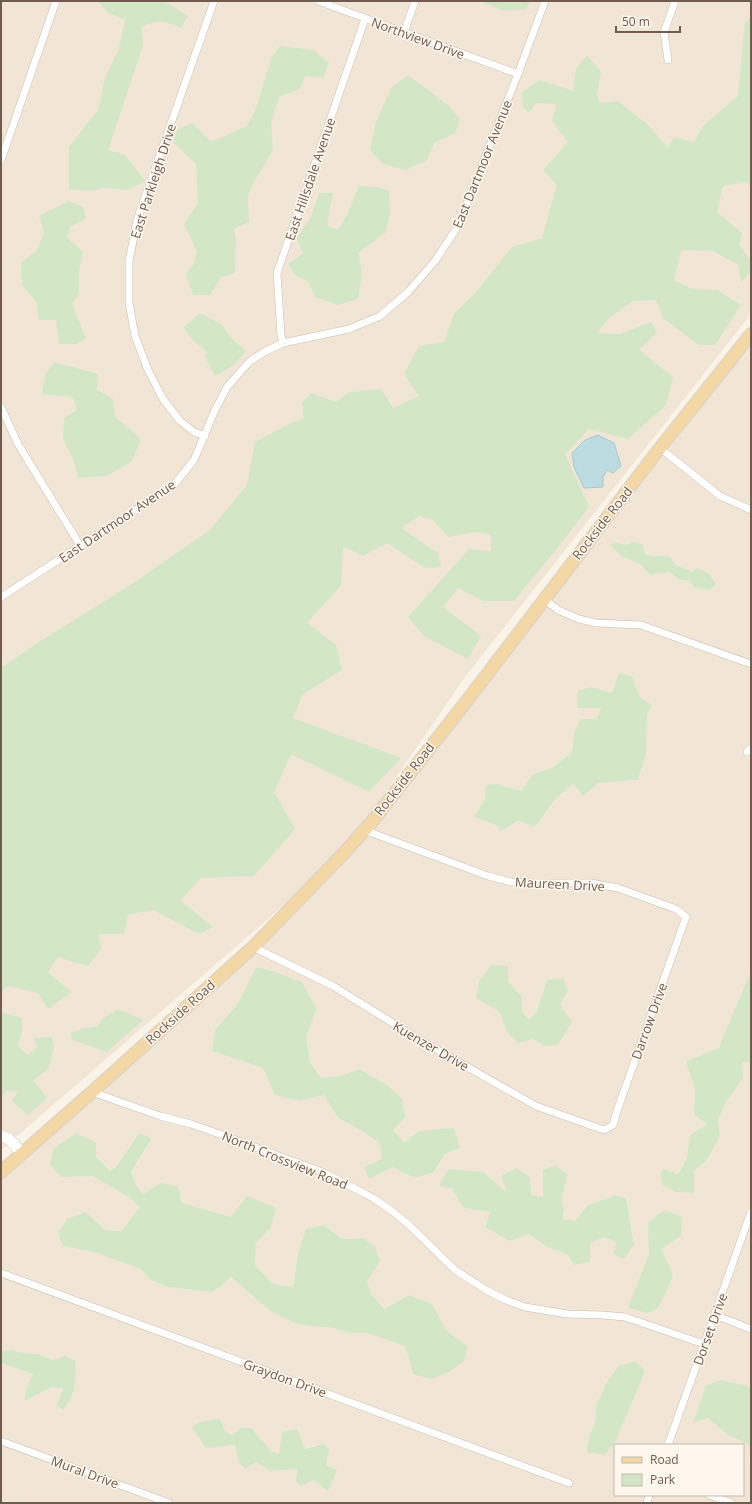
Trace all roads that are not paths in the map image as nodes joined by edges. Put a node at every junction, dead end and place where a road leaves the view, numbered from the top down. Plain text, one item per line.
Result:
1 (56, 1) edge
2 (214, 1) edge
3 (318, 1) edge
4 (416, 1) edge
5 (545, 1) edge
6 (675, 1) edge
7 (365, 19) junction
8 (404, 32) junction
9 (668, 60) dead end
10 (518, 74) junction
11 (1, 160) edge
12 (751, 334) edge
13 (283, 343) junction
14 (1, 407) edge
15 (205, 436) junction
16 (660, 448) junction
17 (751, 510) edge
18 (81, 547) junction
19 (1, 597) edge
20 (544, 599) junction
21 (751, 664) edge
22 (364, 830) junction
23 (686, 918) joint
24 (253, 947) junction
25 (92, 1092) junction
26 (614, 1125) joint
27 (1, 1136) edge
28 (22, 1153) junction
29 (1, 1172) edge
30 (751, 1212) edge
31 (1, 1273) edge
32 (715, 1315) junction
33 (751, 1329) edge
34 (704, 1344) junction
35 (1, 1441) edge
36 (668, 1444) edge
37 (569, 1483) dead end
38 (712, 1496) edge
39 (169, 1503) edge
40 (732, 1503) edge

1 - 11 street
2 - 15 street, East Parkleigh Drive
3 - 7 street, Northview Drive
4 - 8 street
5 - 10 street, East Dartmoor Avenue
6 - 9 street
7 - 8 street, Northview Drive
7 - 13 street, East Hillsdale Avenue
8 - 10 street, Northview Drive
10 - 13 street, East Dartmoor Avenue
12 - 16 main road, Rockside Road
13 - 15 street, East Dartmoor Avenue
14 - 18 street
15 - 18 street, East Dartmoor Avenue
16 - 17 street
16 - 20 main road, Rockside Road
18 - 19 street, East Dartmoor Avenue
20 - 21 street
20 - 22 main road, Rockside Road
22 - 23 street, Maureen Drive
22 - 24 main road, Rockside Road
23 - 26 street, Darrow Drive
24 - 25 main road, Rockside Road
24 - 26 street, Kuenzer Drive
25 - 28 main road, Rockside Road
25 - 34 street, North Crossview Road
27 - 28 street
28 - 29 main road, Rockside Road
30 - 32 street, Dorset Drive
31 - 37 street, Graydon Drive
32 - 33 street
32 - 34 street, Dorset Drive
34 - 36 street, Dorset Drive
35 - 39 street, Mural Drive
38 - 40 street

